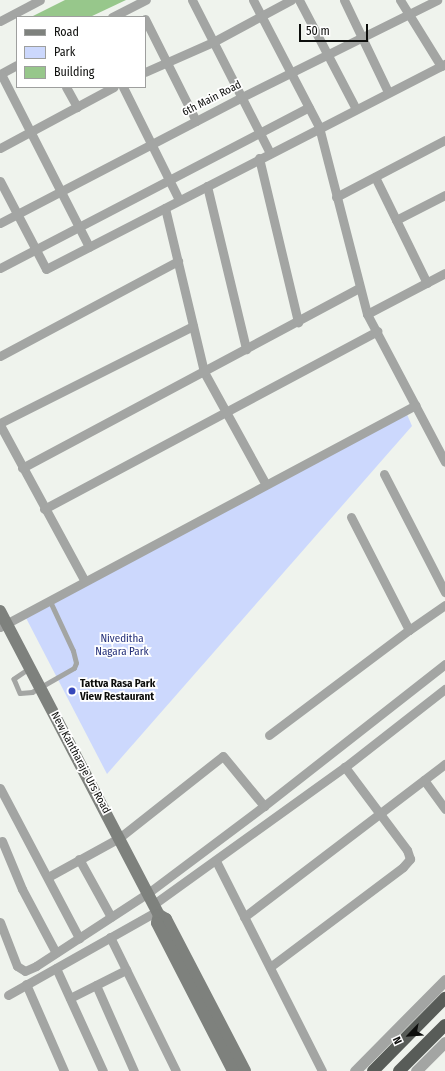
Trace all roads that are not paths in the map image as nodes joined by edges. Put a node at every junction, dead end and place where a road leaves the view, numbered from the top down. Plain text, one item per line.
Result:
1 (40, 0) edge
2 (146, 0) edge
3 (192, 0) edge
4 (253, 0) edge
5 (291, 0) edge
6 (299, 0) edge
7 (344, 0) edge
8 (400, 0) edge
9 (437, 0) edge
10 (137, 4) junction
11 (25, 8) junction
12 (409, 14) junction
13 (260, 15) junction
14 (29, 16) edge
15 (114, 16) edge
16 (143, 16) edge
17 (0, 21) edge
18 (146, 22) edge
19 (363, 38) junction
20 (213, 42) junction
21 (328, 55) junction
22 (167, 61) junction
23 (443, 65) edge
24 (16, 66) edge
25 (146, 72) edge
26 (291, 73) junction
27 (0, 74) edge
28 (67, 88) edge
29 (112, 88) edge
30 (124, 88) edge
31 (388, 92) junction
32 (242, 97) junction
33 (77, 107) junction
34 (309, 107) junction
35 (356, 109) junction
36 (196, 121) junction
37 (319, 127) junction
38 (31, 131) junction
39 (260, 132) junction
40 (445, 140) edge
41 (152, 144) junction
42 (0, 148) edge
43 (270, 153) junction
44 (259, 158) junction
45 (375, 176) junction
46 (170, 179) junction
47 (0, 181) edge
48 (207, 186) junction
49 (62, 191) junction
50 (445, 195) edge
51 (336, 197) junction
52 (179, 200) junction
53 (165, 208) junction
54 (18, 214) junction
55 (396, 220) junction
56 (0, 223) edge
57 (79, 226) junction
58 (90, 247) junction
59 (36, 249) junction
60 (178, 261) junction
61 (0, 268) edge
62 (445, 273) edge
63 (426, 283) junction
64 (359, 288) junction
65 (367, 314) junction
66 (298, 322) junction
67 (193, 326) junction
68 (377, 332) junction
69 (246, 349) junction
70 (0, 356) edge
71 (204, 372) junction
72 (415, 405) junction
73 (225, 414) junction
74 (0, 424) edge
75 (445, 462) edge
76 (22, 468) junction
77 (384, 474) dead end
78 (265, 483) junction
79 (44, 509) junction
80 (351, 517) dead end
81 (84, 580) junction
82 (445, 592) edge
83 (445, 605) edge
84 (52, 606) dead end
85 (0, 611) edge
86 (3, 625) edge
87 (409, 630) junction
88 (445, 664) edge
89 (30, 669) junction
90 (40, 688) junction
91 (445, 689) edge
92 (269, 735) dead end
93 (445, 764) edge
94 (345, 767) junction
95 (424, 780) junction
96 (0, 788) edge
97 (264, 806) junction
98 (445, 809) edge
99 (380, 813) junction
100 (119, 838) junction
101 (2, 841) dead end
102 (79, 859) junction
103 (216, 861) junction
104 (48, 877) junction
105 (148, 893) junction
106 (156, 910) junction
107 (111, 917) junction
108 (244, 917) junction
109 (0, 922) edge
110 (79, 938) junction
111 (110, 938) junction
112 (56, 953) junction
113 (270, 967) junction
114 (56, 968) junction
115 (126, 970) junction
116 (445, 980) edge
117 (26, 984) junction
118 (96, 985) junction
119 (8, 995) dead end
120 (70, 998) junction
121 (445, 998) edge
122 (445, 1025) edge
123 (445, 1042) edge
124 (64, 1071) edge
125 (103, 1071) edge
126 (134, 1071) edge
127 (176, 1071) edge
128 (233, 1071) edge
129 (245, 1071) edge
130 (322, 1071) edge
131 (355, 1071) edge
132 (373, 1071) edge
133 (398, 1071) edge
134 (416, 1071) edge

1 - 11 street
2 - 10 street
3 - 20 street
4 - 13 street
5 - 13 street
6 - 21 street
7 - 19 street
8 - 12 street
9 - 12 street, 6th Main Road
10 - 15 street
10 - 16 street
11 - 14 street
11 - 17 street
12 - 19 street, 6th Main Road
12 - 23 street
13 - 20 street
13 - 26 street
18 - 22 street
19 - 21 street, 6th Main Road
19 - 31 street
20 - 22 street
20 - 32 street
21 - 26 street, 6th Main Road
21 - 35 street
22 - 25 street
22 - 36 street
23 - 31 street
24 - 27 street
26 - 32 street, 6th Main Road
26 - 34 street
27 - 38 street
28 - 33 street
29 - 33 street
30 - 41 street
31 - 35 street
32 - 36 street, 6th Main Road
32 - 39 street
33 - 38 street
34 - 37 street
34 - 39 street
35 - 37 street
36 - 41 street, 6th Main Road
37 - 43 street
37 - 51 street
38 - 42 street
38 - 49 street
39 - 43 street
39 - 46 street
40 - 45 street
41 - 46 street
41 - 49 street, 6th Main Road
43 - 44 street
44 - 48 street
44 - 66 street
45 - 51 street
45 - 55 street
46 - 52 street
46 - 57 street
47 - 54 street
48 - 52 street
48 - 69 street
49 - 54 street, 6th Main Road
49 - 57 street
50 - 55 street
51 - 64 street
52 - 53 street
53 - 58 street
53 - 60 street
54 - 56 street, 6th Main Road
54 - 59 street
55 - 63 street
57 - 58 street
57 - 59 street
58 - 59 street
59 - 61 street
60 - 67 street
60 - 70 street
62 - 63 street
63 - 65 street
64 - 65 street
64 - 66 street
65 - 68 street
66 - 69 street
67 - 71 street
67 - 74 street
68 - 72 street
68 - 73 street
69 - 71 street
71 - 73 street
71 - 76 street
72 - 75 street
72 - 78 street
73 - 78 street
73 - 79 street
74 - 76 street
76 - 79 street
77 - 82 street
78 - 81 street
79 - 81 street
80 - 87 street
81 - 86 street
83 - 87 street
84 - 90 lane
85 - 86 main road, New Kantharaje Urs Road
86 - 89 main road, New Kantharaje Urs Road
87 - 92 street
88 - 97 street
89 - 90 main road, New Kantharaje Urs Road
89 - 90 lane
90 - 100 main road, New Kantharaje Urs Road
91 - 94 street
93 - 95 street
94 - 99 street
94 - 103 street
95 - 98 street
95 - 99 street
96 - 104 street
97 - 100 street
97 - 105 street
99 - 108 street
99 - 113 street
100 - 102 street
100 - 105 main road, New Kantharaje Urs Road
101 - 112 street
102 - 104 street
102 - 107 street
103 - 106 street
103 - 108 street
104 - 110 street
105 - 106 main road, New Kantharaje Urs Road
105 - 107 street
106 - 111 street
106 - 128 main road, New Kantharaje Urs Road
106 - 129 main road, New Kantharaje Urs Road
107 - 110 street
108 - 113 street
109 - 112 street
110 - 112 street
111 - 114 street
111 - 115 street
113 - 130 street
114 - 117 street
114 - 120 street
115 - 118 street
115 - 127 street
116 - 131 street
117 - 119 street
117 - 124 street
118 - 120 street
118 - 126 street
120 - 125 street
121 - 132 highway
122 - 133 highway
123 - 134 street

